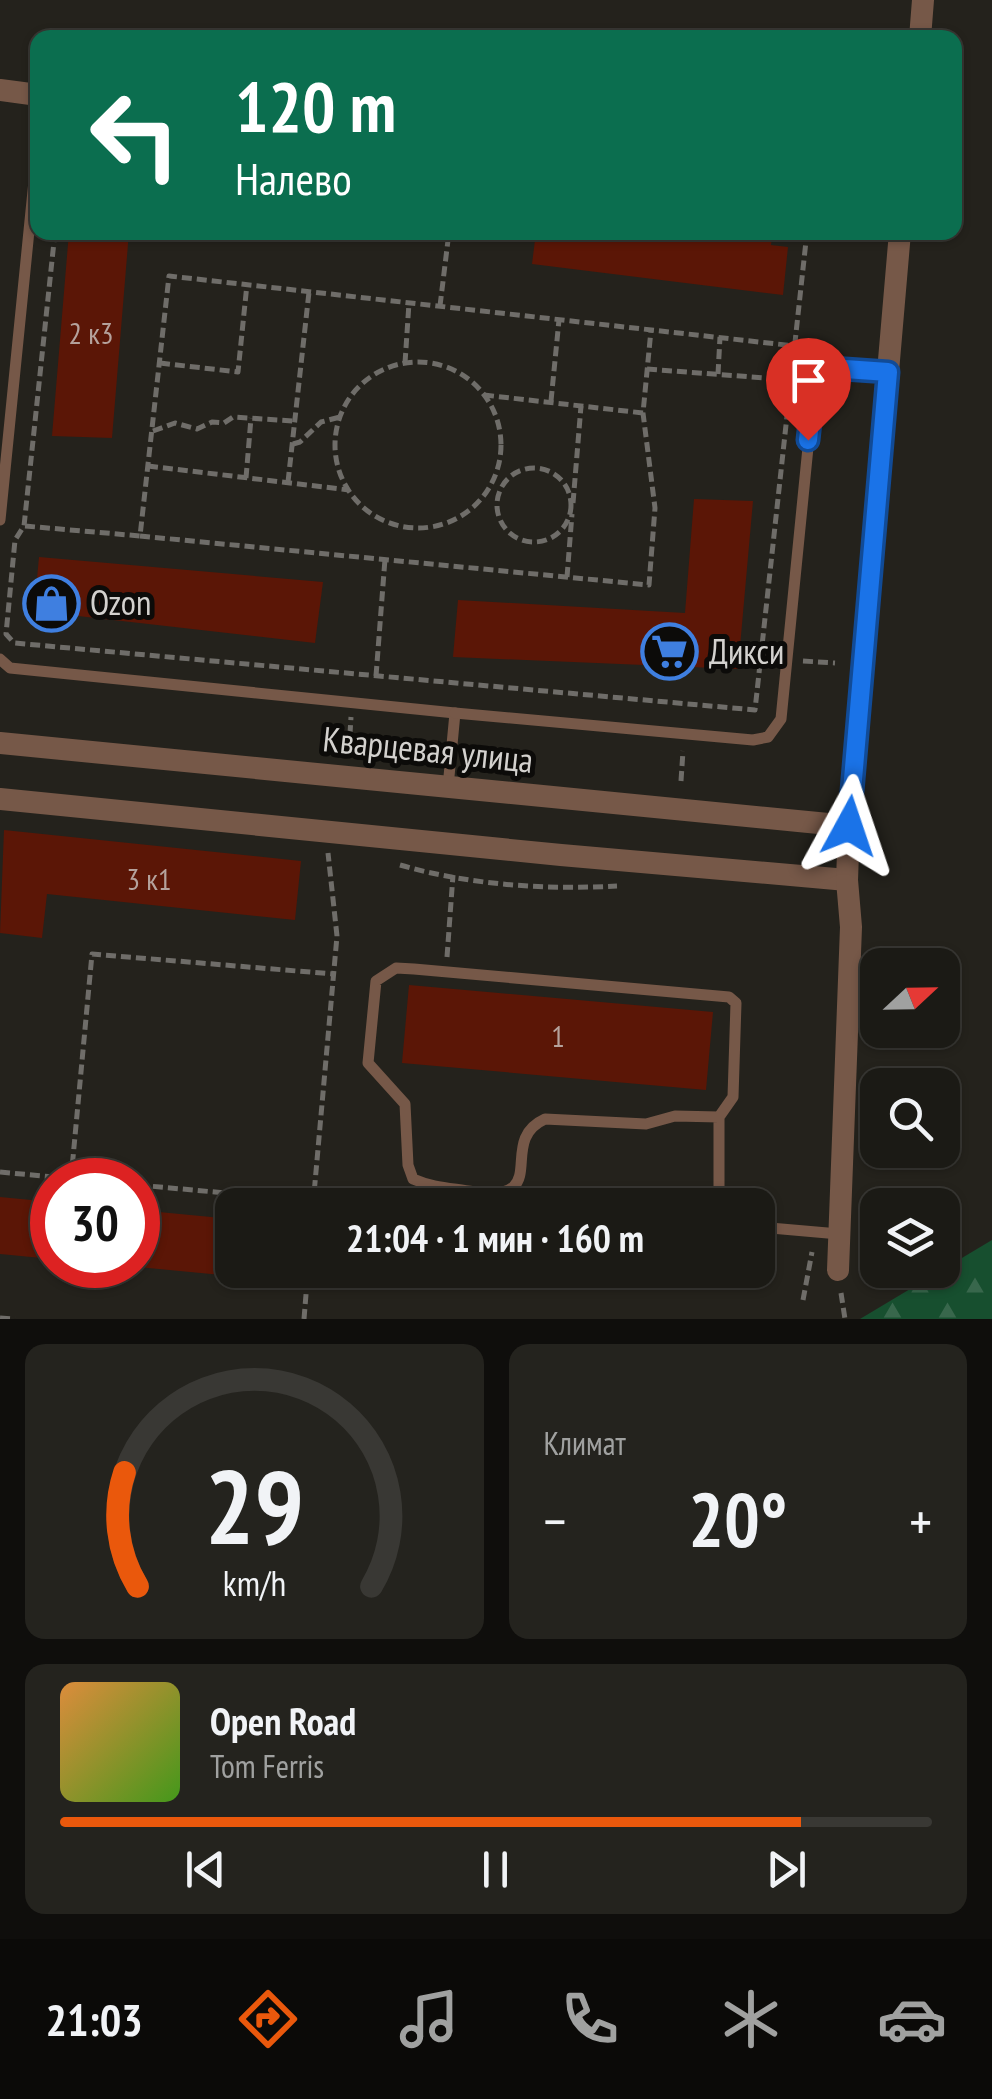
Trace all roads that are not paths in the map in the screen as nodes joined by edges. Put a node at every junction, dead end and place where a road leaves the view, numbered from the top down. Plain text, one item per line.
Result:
1 (923, 0) edge
2 (921, 30) edge
3 (0, 90) edge
4 (30, 94) edge
5 (30, 222) edge
6 (899, 240) edge
7 (888, 372) junction
8 (0, 520) edge
9 (0, 659) edge
10 (455, 713) junction
11 (0, 742) edge
12 (448, 787) junction
13 (0, 799) edge
14 (849, 826) junction
15 (847, 880) junction
16 (720, 1117) junction
17 (719, 1188) edge
18 (775, 1230) edge
19 (839, 1234) junction
20 (838, 1270) dead end

1 - 2 street
3 - 4 street
5 - 8 lane
6 - 7 street
7 - 10 lane
7 - 14 street
9 - 10 lane
10 - 12 lane
11 - 12 street, Кварцевая улица
12 - 14 street, Кварцевая улица
13 - 15 street
14 - 15 street
15 - 19 street
16 - 16 lane
16 - 17 lane
18 - 19 lane
19 - 20 street

